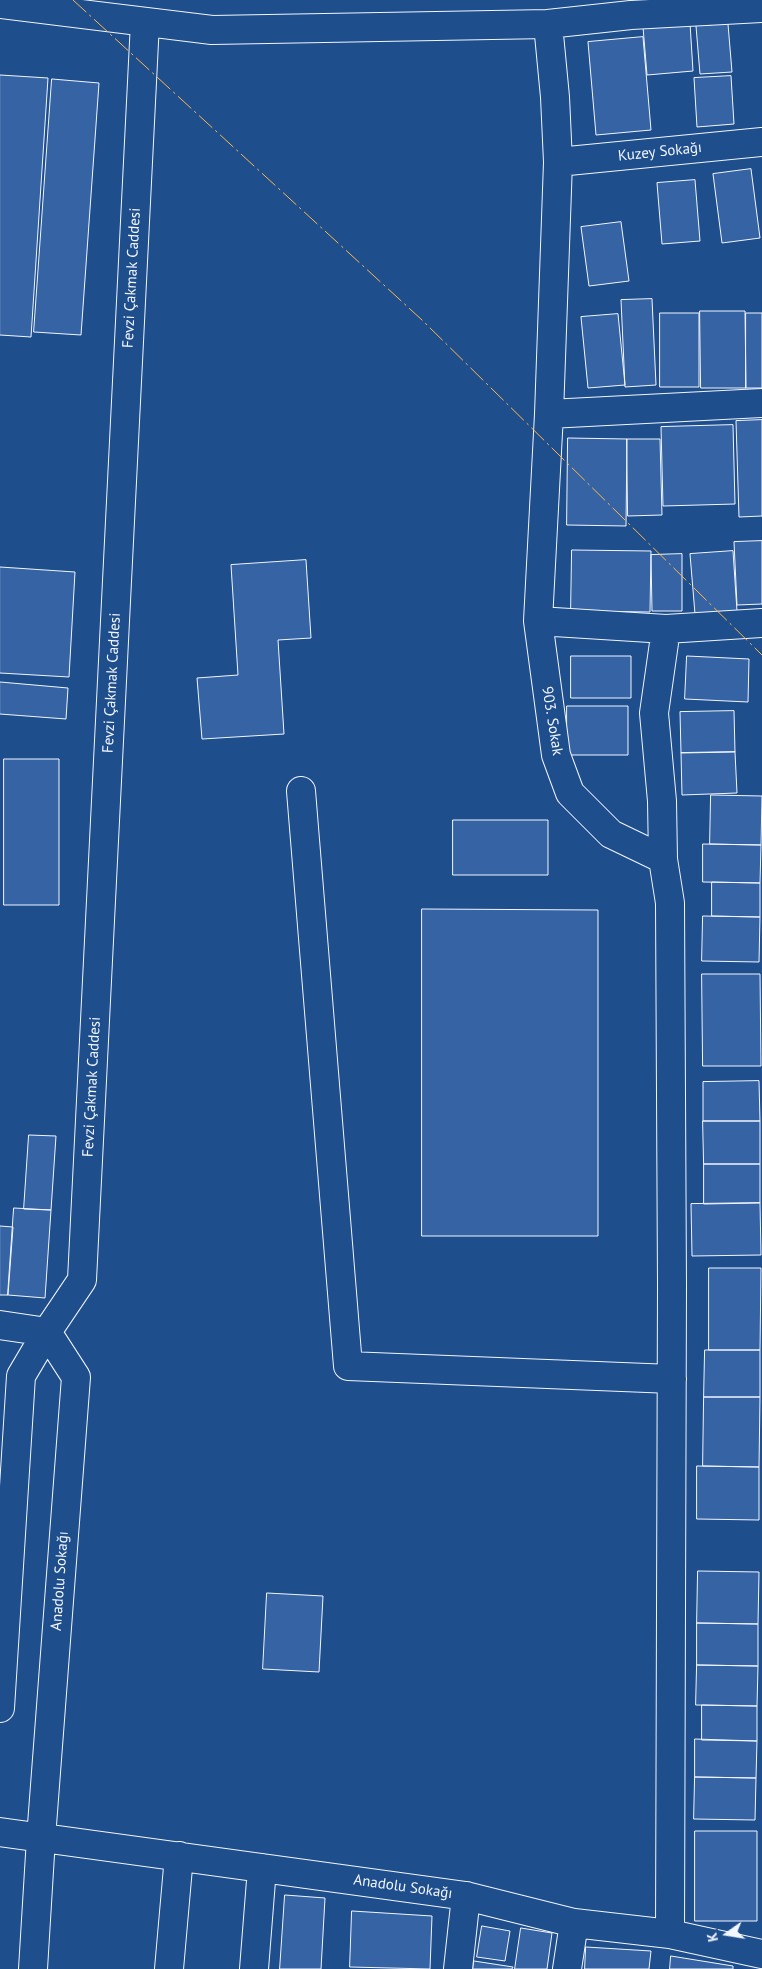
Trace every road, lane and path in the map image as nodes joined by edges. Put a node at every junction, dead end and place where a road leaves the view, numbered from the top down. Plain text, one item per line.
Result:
1 (0, 4) edge
2 (762, 8) edge
3 (145, 22) junction
4 (548, 24) junction
5 (762, 142) edge
6 (558, 162) junction
7 (762, 403) edge
8 (549, 414) junction
9 (538, 621) junction
10 (762, 623) edge
11 (666, 629) junction
12 (301, 791) dead end
13 (663, 859) junction
14 (0, 1326) edge
15 (47, 1332) junction
16 (672, 1379) junction
17 (0, 1708) edge
18 (0, 1832) edge
19 (41, 1838) junction
20 (179, 1856) junction
21 (262, 1868) junction
22 (466, 1896) junction
23 (574, 1922) junction
24 (670, 1934) junction
25 (762, 1954) edge
26 (33, 1969) edge
27 (169, 1969) edge
28 (254, 1969) edge
29 (458, 1969) edge
30 (567, 1969) edge

1 - 3 street
2 - 4 street
3 - 4 street
3 - 15 street, Fevzi Çakmak Caddesi
4 - 6 street, 903. Sokak
5 - 6 street, Kuzey Sokağı
6 - 8 street, 903. Sokak
7 - 8 street
8 - 9 street, 903. Sokak
9 - 11 street
9 - 13 street, 903. Sokak
10 - 11 street
11 - 13 street
12 - 16 street
13 - 16 street
14 - 15 street
15 - 17 street
15 - 19 street, Anadolu Sokağı
16 - 24 street
18 - 19 street, Anadolu Sokağı
19 - 20 street, Anadolu Sokağı
19 - 26 street, Anadolu Sokağı
20 - 21 street, Anadolu Sokağı
20 - 27 street
21 - 22 street, Anadolu Sokağı
21 - 28 street
22 - 23 street, Anadolu Sokağı
22 - 29 street
23 - 24 street, Anadolu Sokağı
23 - 30 street
24 - 25 street, Anadolu Sokağı

